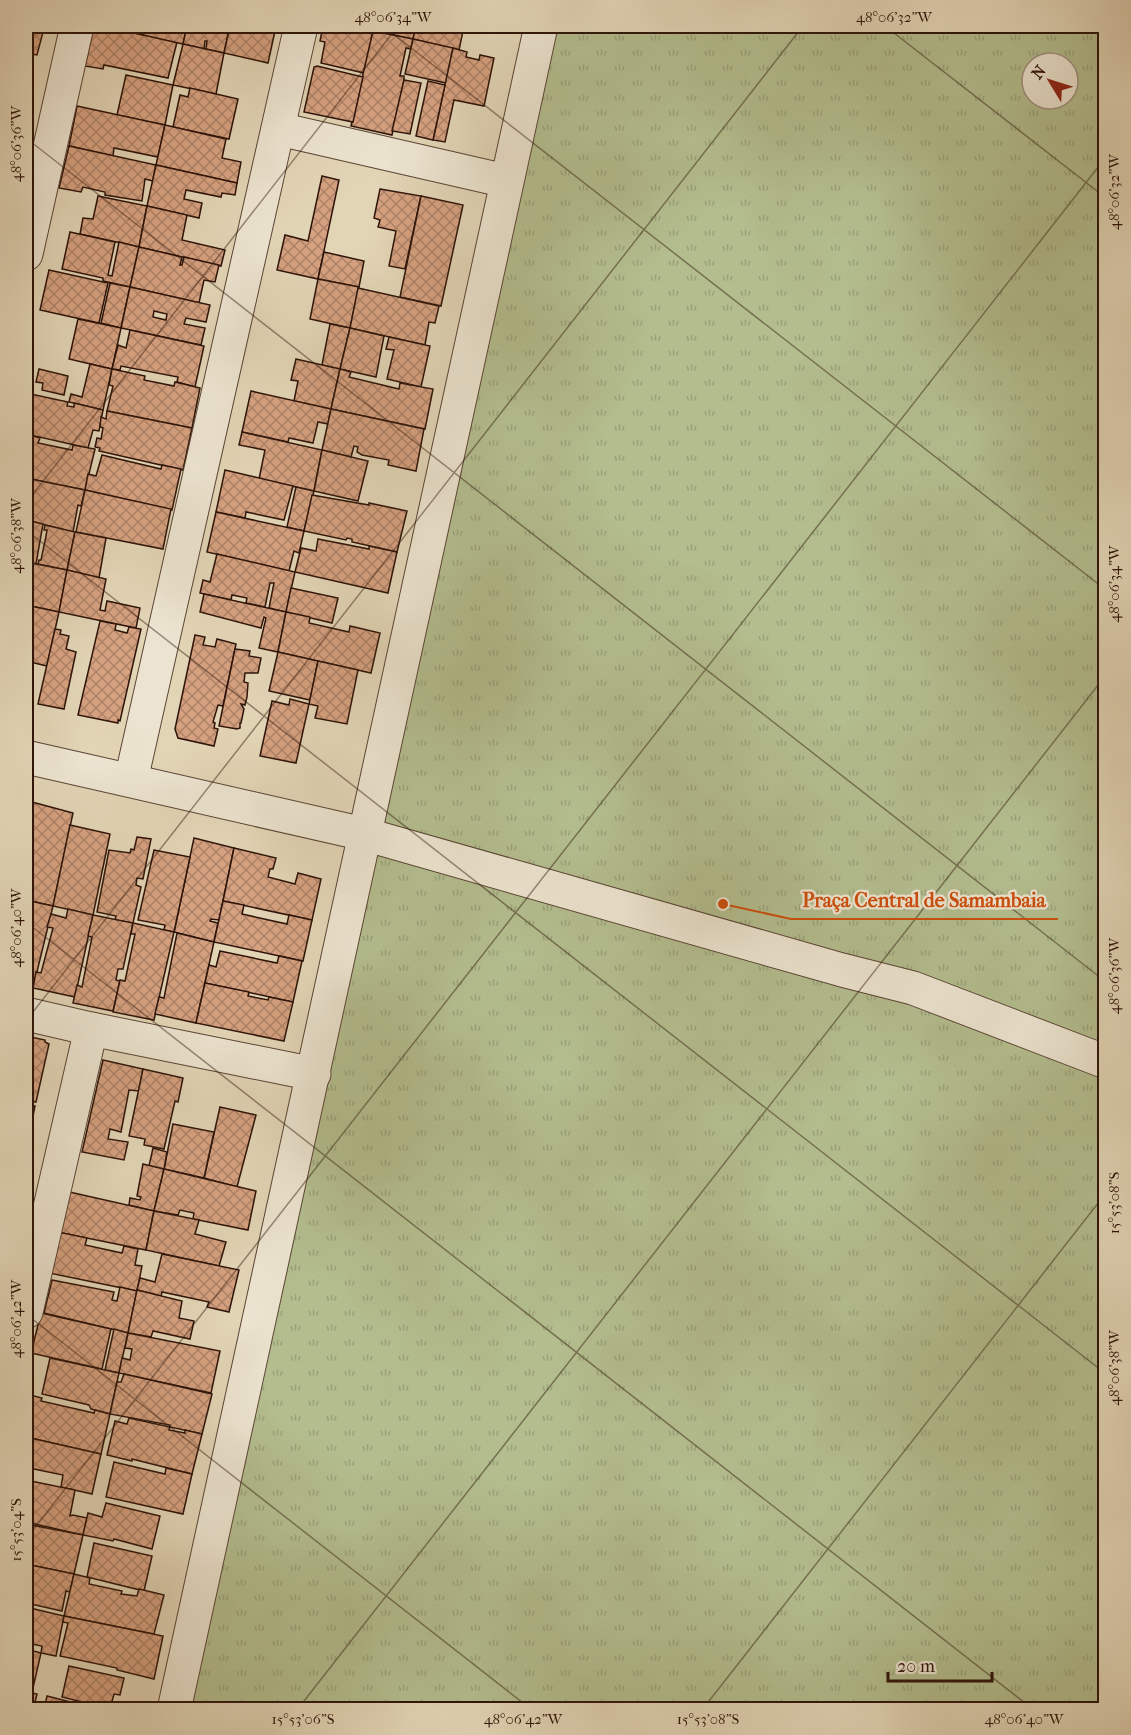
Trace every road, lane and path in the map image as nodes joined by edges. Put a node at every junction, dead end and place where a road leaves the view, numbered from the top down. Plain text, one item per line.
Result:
1 (77, 26) edge
2 (301, 26) edge
3 (541, 26) edge
4 (279, 129) junction
5 (506, 181) junction
6 (26, 254) edge
7 (26, 757) edge
8 (131, 780) junction
9 (364, 834) junction
10 (26, 1014) edge
11 (91, 1029) junction
12 (1106, 1062) edge
13 (314, 1074) junction
14 (26, 1312) edge
15 (174, 1710) edge

1 - 6 street
2 - 4 street
3 - 5 street
4 - 5 street
4 - 8 street
5 - 9 street
7 - 8 street
8 - 9 street
9 - 12 street
9 - 13 street
10 - 11 street
11 - 13 street
11 - 14 street
13 - 15 street

